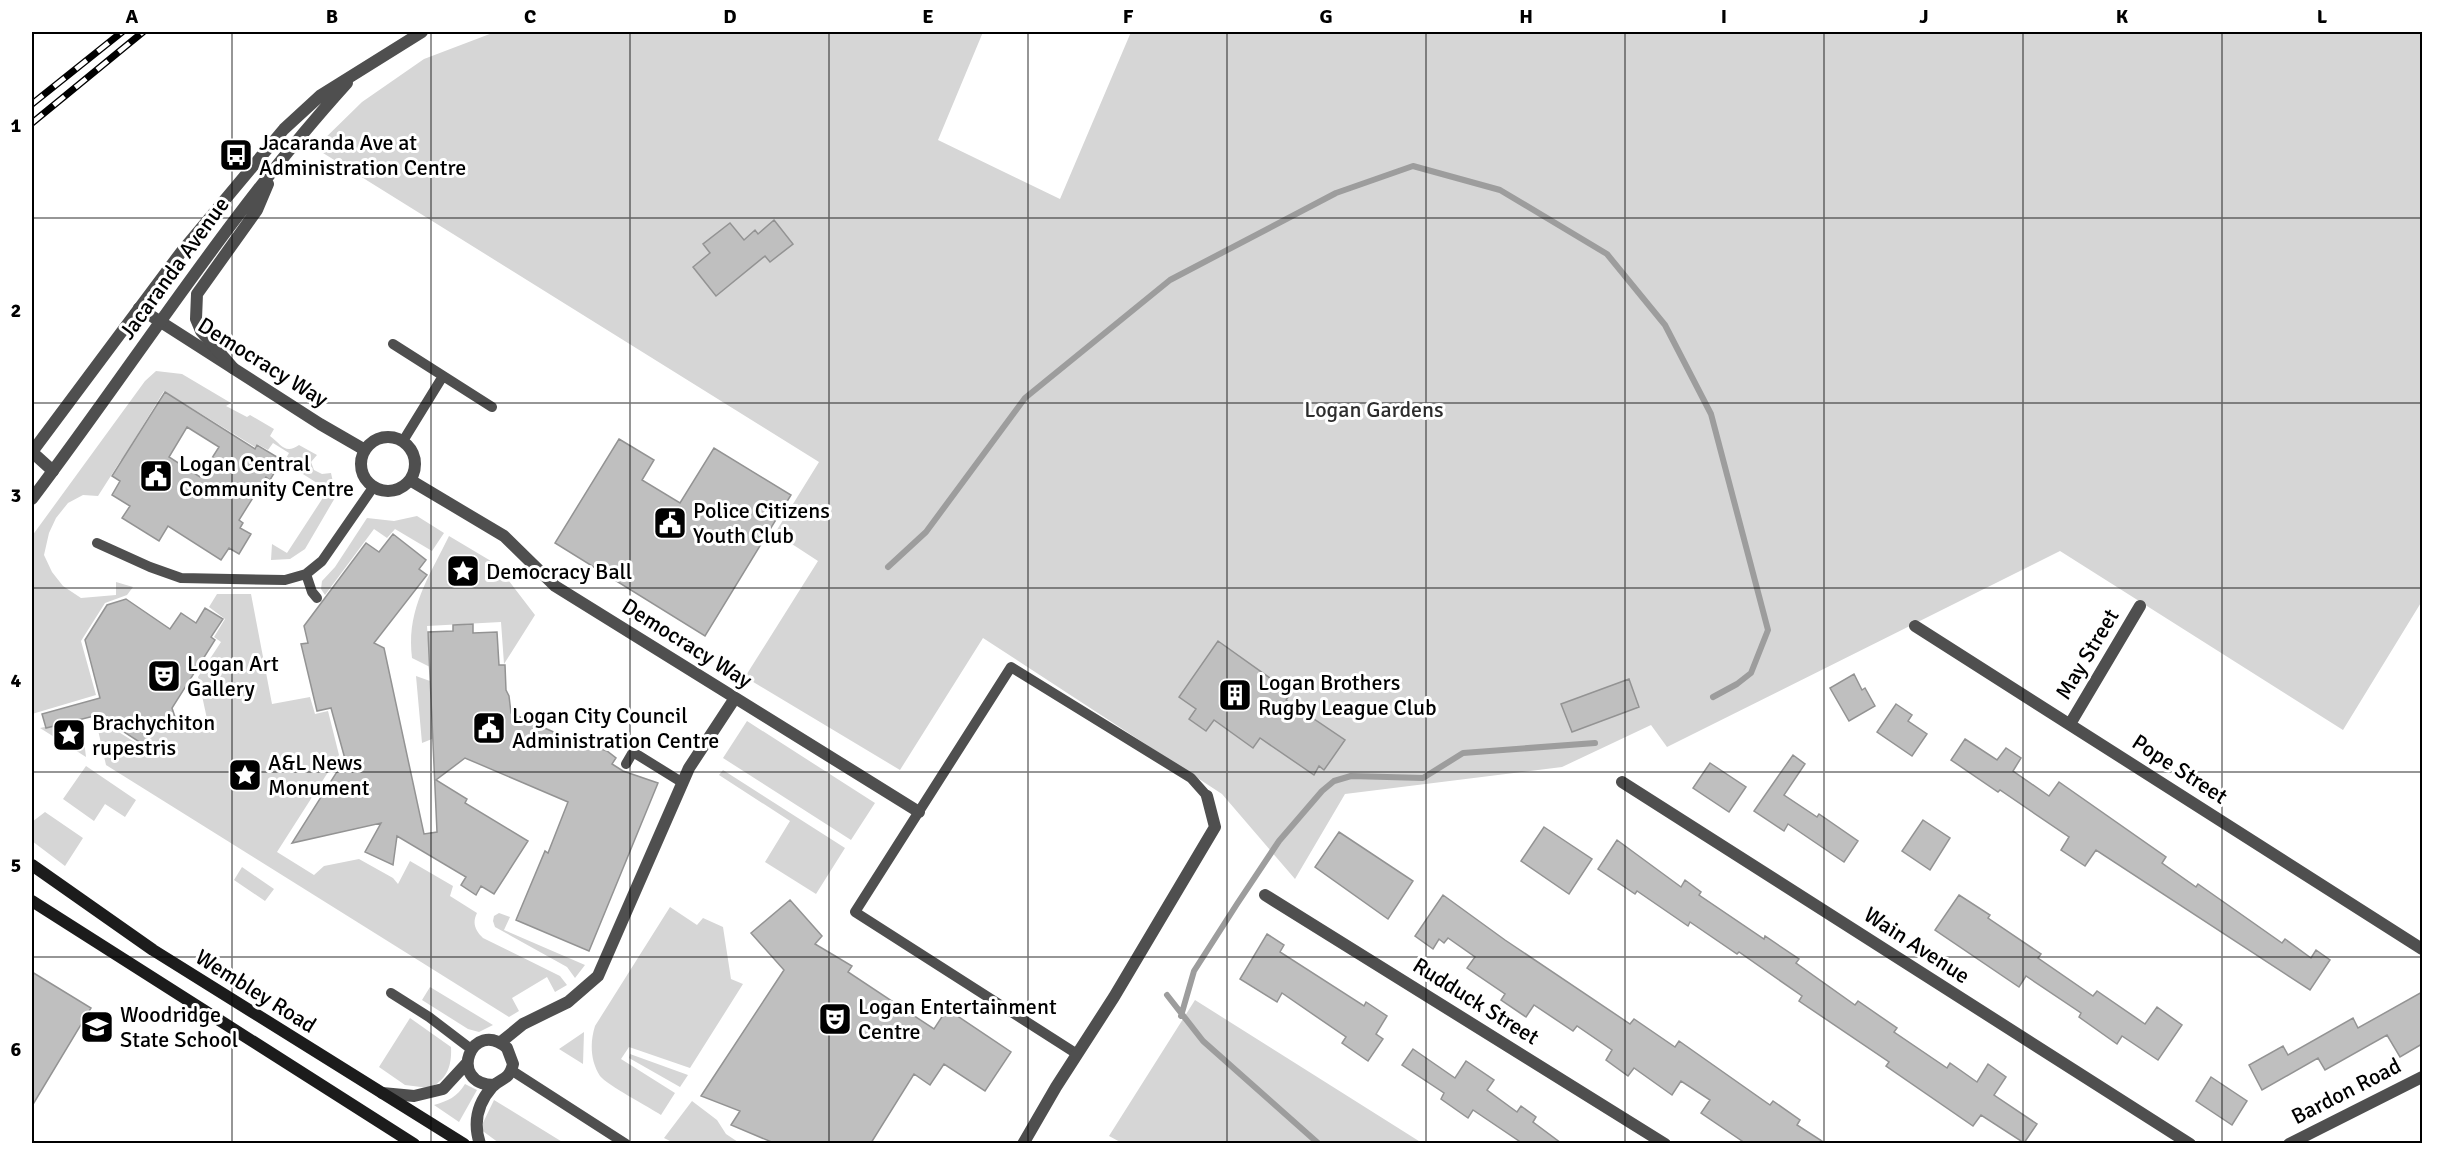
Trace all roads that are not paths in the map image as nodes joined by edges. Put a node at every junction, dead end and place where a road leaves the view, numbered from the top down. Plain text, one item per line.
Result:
1 (422, 32) edge
2 (360, 69) junction
3 (276, 166) junction
4 (139, 308) junction
5 (159, 322) junction
6 (393, 344) dead end
7 (233, 368) junction
8 (443, 376) junction
9 (492, 407) dead end
10 (403, 441) junction
11 (365, 450) junction
12 (32, 452) edge
13 (53, 471) junction
14 (410, 480) junction
15 (374, 486) junction
16 (32, 499) edge
17 (97, 543) dead end
18 (306, 574) junction
19 (317, 598) dead end
20 (2140, 606) dead end
21 (1915, 626) dead end
22 (735, 698) junction
23 (2070, 724) junction
24 (626, 764) dead end
25 (1622, 782) dead end
26 (683, 783) junction
27 (1207, 796) joint
28 (919, 812) junction
29 (32, 865) edge
30 (1265, 895) dead end
31 (32, 900) edge
32 (2422, 949) edge
33 (391, 993) dead end
34 (501, 1042) junction
35 (471, 1049) junction
36 (1077, 1054) junction
37 (467, 1063) junction
38 (511, 1070) junction
39 (2422, 1077) edge
40 (494, 1085) junction
41 (382, 1093) junction
42 (414, 1143) edge
43 (464, 1143) edge
44 (480, 1143) edge
45 (626, 1143) edge
46 (1023, 1143) edge
47 (1665, 1143) edge
48 (2190, 1143) edge
49 (2289, 1143) edge

1 - 2 street, Jacaranda Avenue
2 - 3 street, Jacaranda Avenue
2 - 4 street, Jacaranda Avenue
3 - 5 street, Jacaranda Avenue
3 - 7 street
4 - 5 street, Democracy Way
4 - 12 street, Jacaranda Avenue
5 - 7 street, Democracy Way
5 - 13 street, Jacaranda Avenue
6 - 8 lane
7 - 11 street, Democracy Way
8 - 9 lane
8 - 10 lane
10 - 11 street
10 - 14 street
11 - 15 street
12 - 13 street
13 - 16 street, Jacaranda Avenue
14 - 15 street
14 - 22 street, Democracy Way
15 - 18 lane
17 - 18 lane
18 - 19 lane
20 - 23 street, May Street
21 - 23 street, Pope Street
22 - 26 street
22 - 28 street, Democracy Way
23 - 32 street, Pope Street
24 - 26 lane
25 - 48 street, Wain Avenue
26 - 34 street
27 - 28 lane
27 - 36 street
28 - 36 lane
29 - 41 main road, Wembley Road
30 - 47 street, Rudduck Street
31 - 42 main road, Wembley Road
33 - 35 lane
34 - 35 street
34 - 38 street
35 - 37 street
36 - 46 street
37 - 40 street
37 - 41 street
38 - 40 street
38 - 45 lane
39 - 49 street, Bardon Road
40 - 44 street
41 - 43 main road, Wembley Road

